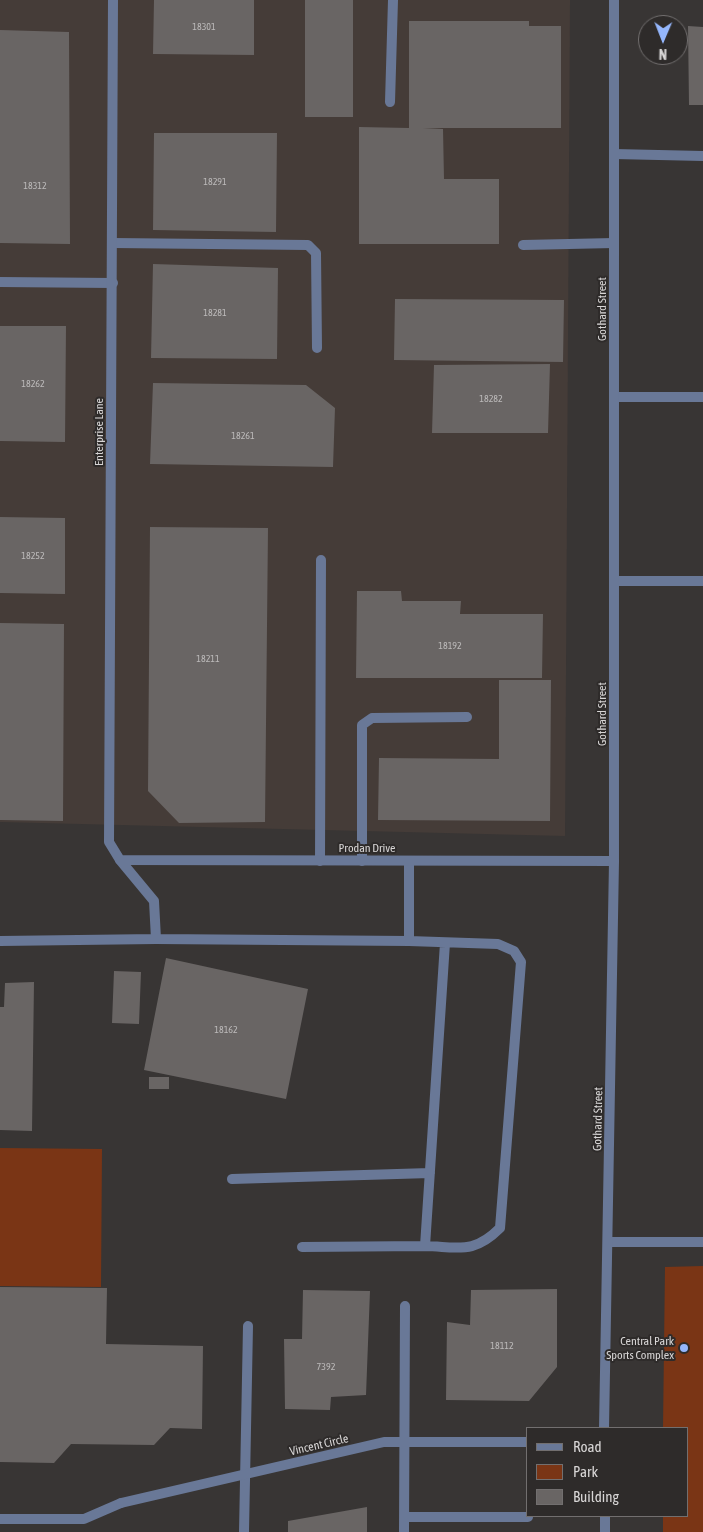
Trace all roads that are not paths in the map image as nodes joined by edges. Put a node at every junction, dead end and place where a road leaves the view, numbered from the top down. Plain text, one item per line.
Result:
1 (113, 0) edge
2 (393, 0) edge
3 (614, 0) edge
4 (390, 102) dead end
5 (614, 154) junction
6 (703, 156) edge
7 (113, 243) junction
8 (614, 243) junction
9 (523, 245) dead end
10 (0, 282) edge
11 (113, 283) junction
12 (317, 348) dead end
13 (614, 397) junction
14 (703, 397) edge
15 (320, 560) dead end
16 (614, 580) junction
17 (703, 581) edge
18 (468, 717) dead end
19 (120, 860) junction
20 (320, 861) junction
21 (362, 861) junction
22 (408, 861) junction
23 (614, 861) junction
24 (156, 939) junction
25 (0, 941) edge
26 (409, 942) junction
27 (445, 943) junction
28 (430, 1174) junction
29 (232, 1179) dead end
30 (608, 1242) junction
31 (703, 1242) edge
32 (425, 1246) junction
33 (302, 1247) dead end
34 (405, 1306) dead end
35 (248, 1326) dead end
36 (604, 1427) edge
37 (405, 1442) junction
38 (526, 1442) edge
39 (244, 1475) junction
40 (605, 1517) edge
41 (404, 1518) junction
42 (528, 1518) dead end
43 (0, 1519) edge
44 (244, 1532) edge
45 (404, 1532) edge
46 (605, 1532) edge

1 - 7 street, Enterprise Lane
2 - 4 street
3 - 5 street, Gothard Street
5 - 6 street
5 - 8 street, Gothard Street
7 - 11 street, Enterprise Lane
7 - 12 street
8 - 9 street
8 - 13 street, Gothard Street
10 - 11 street
11 - 19 street, Enterprise Lane
13 - 14 street
13 - 16 street, Gothard Street
15 - 20 street
16 - 17 street
16 - 23 street, Gothard Street
18 - 21 street
19 - 20 street, Prodan Drive
19 - 24 street, Enterprise Lane
20 - 21 street, Prodan Drive
21 - 22 street, Prodan Drive
22 - 23 street, Prodan Drive
22 - 26 street
23 - 30 street, Gothard Street
24 - 25 street
24 - 26 street
26 - 27 street
27 - 28 street
27 - 32 street
28 - 29 street
28 - 32 street
30 - 31 street
30 - 36 street, Gothard Street
32 - 33 street
34 - 37 street
35 - 39 street
37 - 38 street, Vincent Circle
37 - 39 street, Vincent Circle
37 - 41 street
39 - 43 street, Vincent Circle
39 - 44 street
40 - 46 street
41 - 42 street
41 - 45 street

